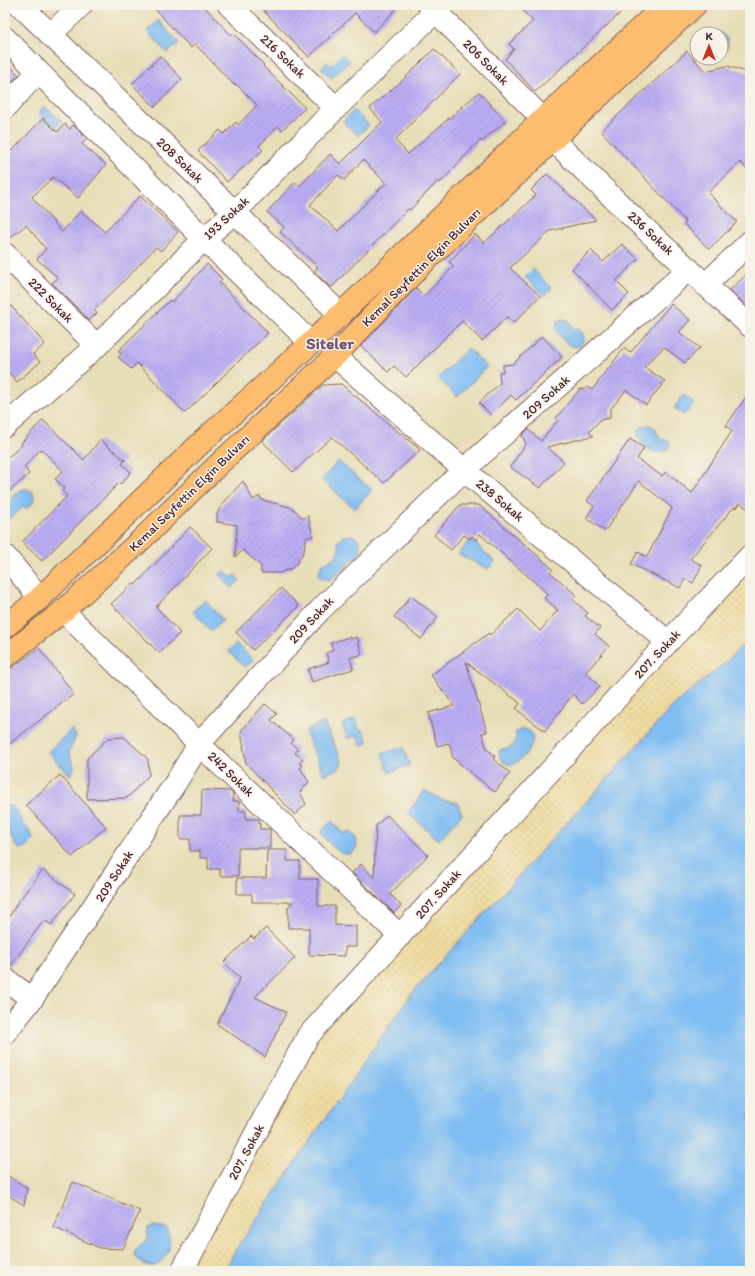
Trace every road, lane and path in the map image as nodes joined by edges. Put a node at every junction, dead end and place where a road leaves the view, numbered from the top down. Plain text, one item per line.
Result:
1 (20, 5) edge
2 (81, 5) edge
3 (229, 5) edge
4 (665, 5) edge
5 (695, 5) edge
6 (436, 7) edge
7 (50, 35) junction
8 (5, 38) edge
9 (38, 72) junction
10 (5, 108) edge
11 (336, 108) junction
12 (544, 119) junction
13 (552, 140) junction
14 (234, 213) junction
15 (204, 238) junction
16 (750, 242) edge
17 (5, 254) edge
18 (689, 269) junction
19 (705, 285) junction
20 (341, 315) junction
21 (750, 326) edge
22 (312, 343) junction
23 (97, 346) junction
24 (335, 356) junction
25 (5, 426) edge
26 (464, 470) junction
27 (5, 556) edge
28 (750, 556) edge
29 (40, 598) junction
30 (63, 611) junction
31 (5, 627) edge
32 (668, 642) junction
33 (5, 657) edge
34 (199, 744) junction
35 (400, 936) junction
36 (5, 979) edge
37 (32, 999) junction
38 (5, 1033) edge
39 (182, 1271) edge

1 - 7 street, 208 Sokak
2 - 7 street
3 - 11 street, 216 Sokak
4 - 12 main road, Kemal Seyfettin Elgin Bulvarı
5 - 13 main road, Kemal Seyfettin Elgin Bulvarı
6 - 11 street, 193 Sokak
6 - 12 street, 206 Sokak
7 - 14 street, 208 Sokak
8 - 9 street
9 - 10 street
9 - 15 street
11 - 14 street, 193 Sokak
12 - 20 main road, Kemal Seyfettin Elgin Bulvarı
13 - 18 street, 236 Sokak
13 - 24 main road, Kemal Seyfettin Elgin Bulvarı
14 - 15 street, 193 Sokak
14 - 20 street, 208 Sokak
15 - 22 street
15 - 23 street, 193 Sokak
16 - 19 street
17 - 23 street, 222 Sokak
18 - 19 street, 236 Sokak
18 - 26 street, 209 Sokak
19 - 21 street, 236 Sokak
20 - 22 main road, Kemal Seyfettin Elgin Bulvarı
22 - 29 main road, Kemal Seyfettin Elgin Bulvarı
23 - 25 street, 193 Sokak
24 - 26 street, 238 Sokak
24 - 30 main road, Kemal Seyfettin Elgin Bulvarı
26 - 32 street, 238 Sokak
26 - 34 street, 209 Sokak
27 - 29 street
28 - 32 street, 207. Sokak
29 - 31 main road, Kemal Seyfettin Elgin Bulvarı
30 - 33 main road, Kemal Seyfettin Elgin Bulvarı
30 - 34 street, 242 Sokak
32 - 35 street, 207. Sokak
34 - 35 street, 242 Sokak
34 - 37 street, 209 Sokak
35 - 39 street, 207. Sokak
36 - 37 street
37 - 38 street, 209 Sokak

